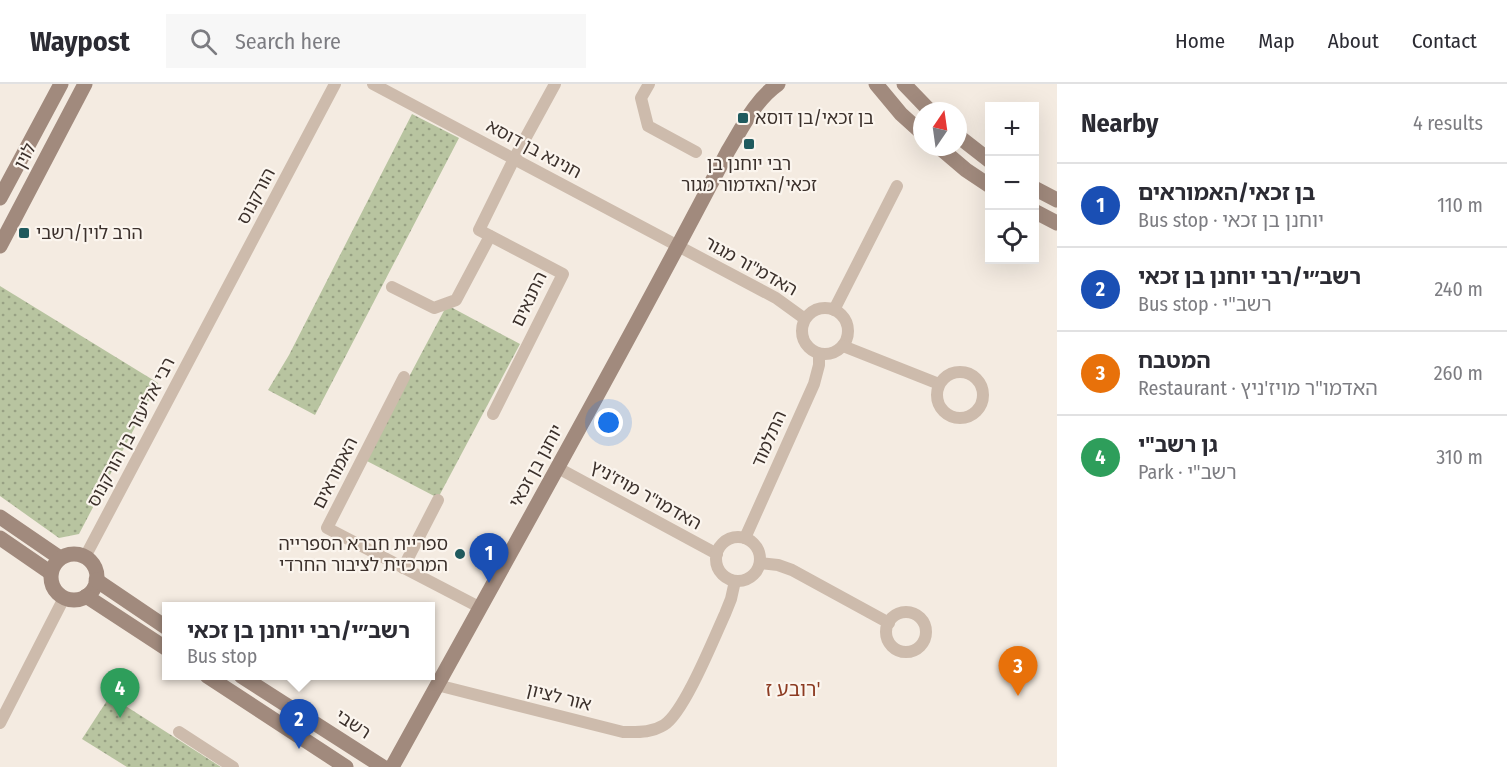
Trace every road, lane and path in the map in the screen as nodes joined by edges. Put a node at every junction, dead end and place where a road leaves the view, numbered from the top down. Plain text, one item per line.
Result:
1 (61, 84) edge
2 (85, 84) edge
3 (335, 84) edge
4 (373, 84) edge
5 (555, 84) edge
6 (649, 84) edge
7 (778, 84) edge
8 (876, 84) edge
9 (904, 84) edge
10 (921, 102) edge
11 (913, 125) edge
12 (967, 143) edge
13 (696, 152) dead end
14 (950, 156) edge
15 (985, 157) edge
16 (514, 159) junction
17 (985, 183) edge
18 (897, 186) dead end
19 (1039, 190) edge
20 (0, 198) edge
21 (1057, 200) edge
22 (1039, 214) edge
23 (1057, 223) edge
24 (490, 236) junction
25 (0, 246) edge
26 (678, 246) junction
27 (392, 287) dead end
28 (834, 310) junction
29 (805, 319) junction
30 (208, 324) joint
31 (843, 346) junction
32 (819, 354) junction
33 (404, 377) dead end
34 (939, 384) dead end
35 (493, 414) dead end
36 (558, 468) junction
37 (438, 500) dead end
38 (0, 518) edge
39 (0, 538) edge
40 (745, 538) junction
41 (717, 554) junction
42 (85, 557) junction
43 (60, 558) junction
44 (760, 563) junction
45 (403, 568) junction
46 (51, 573) junction
47 (96, 580) junction
48 (735, 580) junction
49 (86, 596) junction
50 (64, 598) junction
51 (479, 607) junction
52 (889, 623) dead end
53 (162, 625) edge
54 (162, 646) edge
55 (214, 680) edge
56 (249, 680) edge
57 (437, 685) junction
58 (0, 723) edge
59 (179, 732) dead end
60 (336, 764) edge
61 (233, 767) edge
62 (383, 767) edge
63 (392, 767) edge

1 - 20 street
2 - 25 street, לוין
3 - 30 street, הורקנוס
4 - 16 street, חנינא בן דוסא
5 - 16 street
6 - 13 street
7 - 26 street, יוחנן בן זכאי
8 - 11 street
9 - 10 street
12 - 15 street
14 - 17 street
16 - 24 street
16 - 26 street, חנינא בן דוסא
18 - 28 street
19 - 21 street
22 - 23 street
24 - 27 street
24 - 35 street, התנאים
26 - 29 street, האדמ"ור מגור
26 - 36 street, יוחנן בן זכאי
28 - 29 street
28 - 31 street
29 - 32 street
30 - 42 street, רבי אליעזר בן הורקנוס
31 - 32 street
31 - 34 street
32 - 40 street, התלמוד
33 - 45 street, האמוראים
36 - 41 street, האדמו"ר מויז'ניץ
36 - 51 street, יוחנן בן זכאי
37 - 45 street
38 - 43 street
39 - 46 street
40 - 41 street
40 - 44 street
41 - 48 street
42 - 43 street
42 - 47 street
43 - 46 street
44 - 48 street
44 - 52 street
45 - 51 street, האמוראים
46 - 50 street
47 - 49 street
47 - 53 street
48 - 57 street, אור לציון
49 - 50 street
49 - 54 street
50 - 58 street
51 - 57 street, יוחנן בן זכאי
55 - 60 street
56 - 62 street, רשבי
57 - 63 street, יוחנן בן זכאי
59 - 61 street

